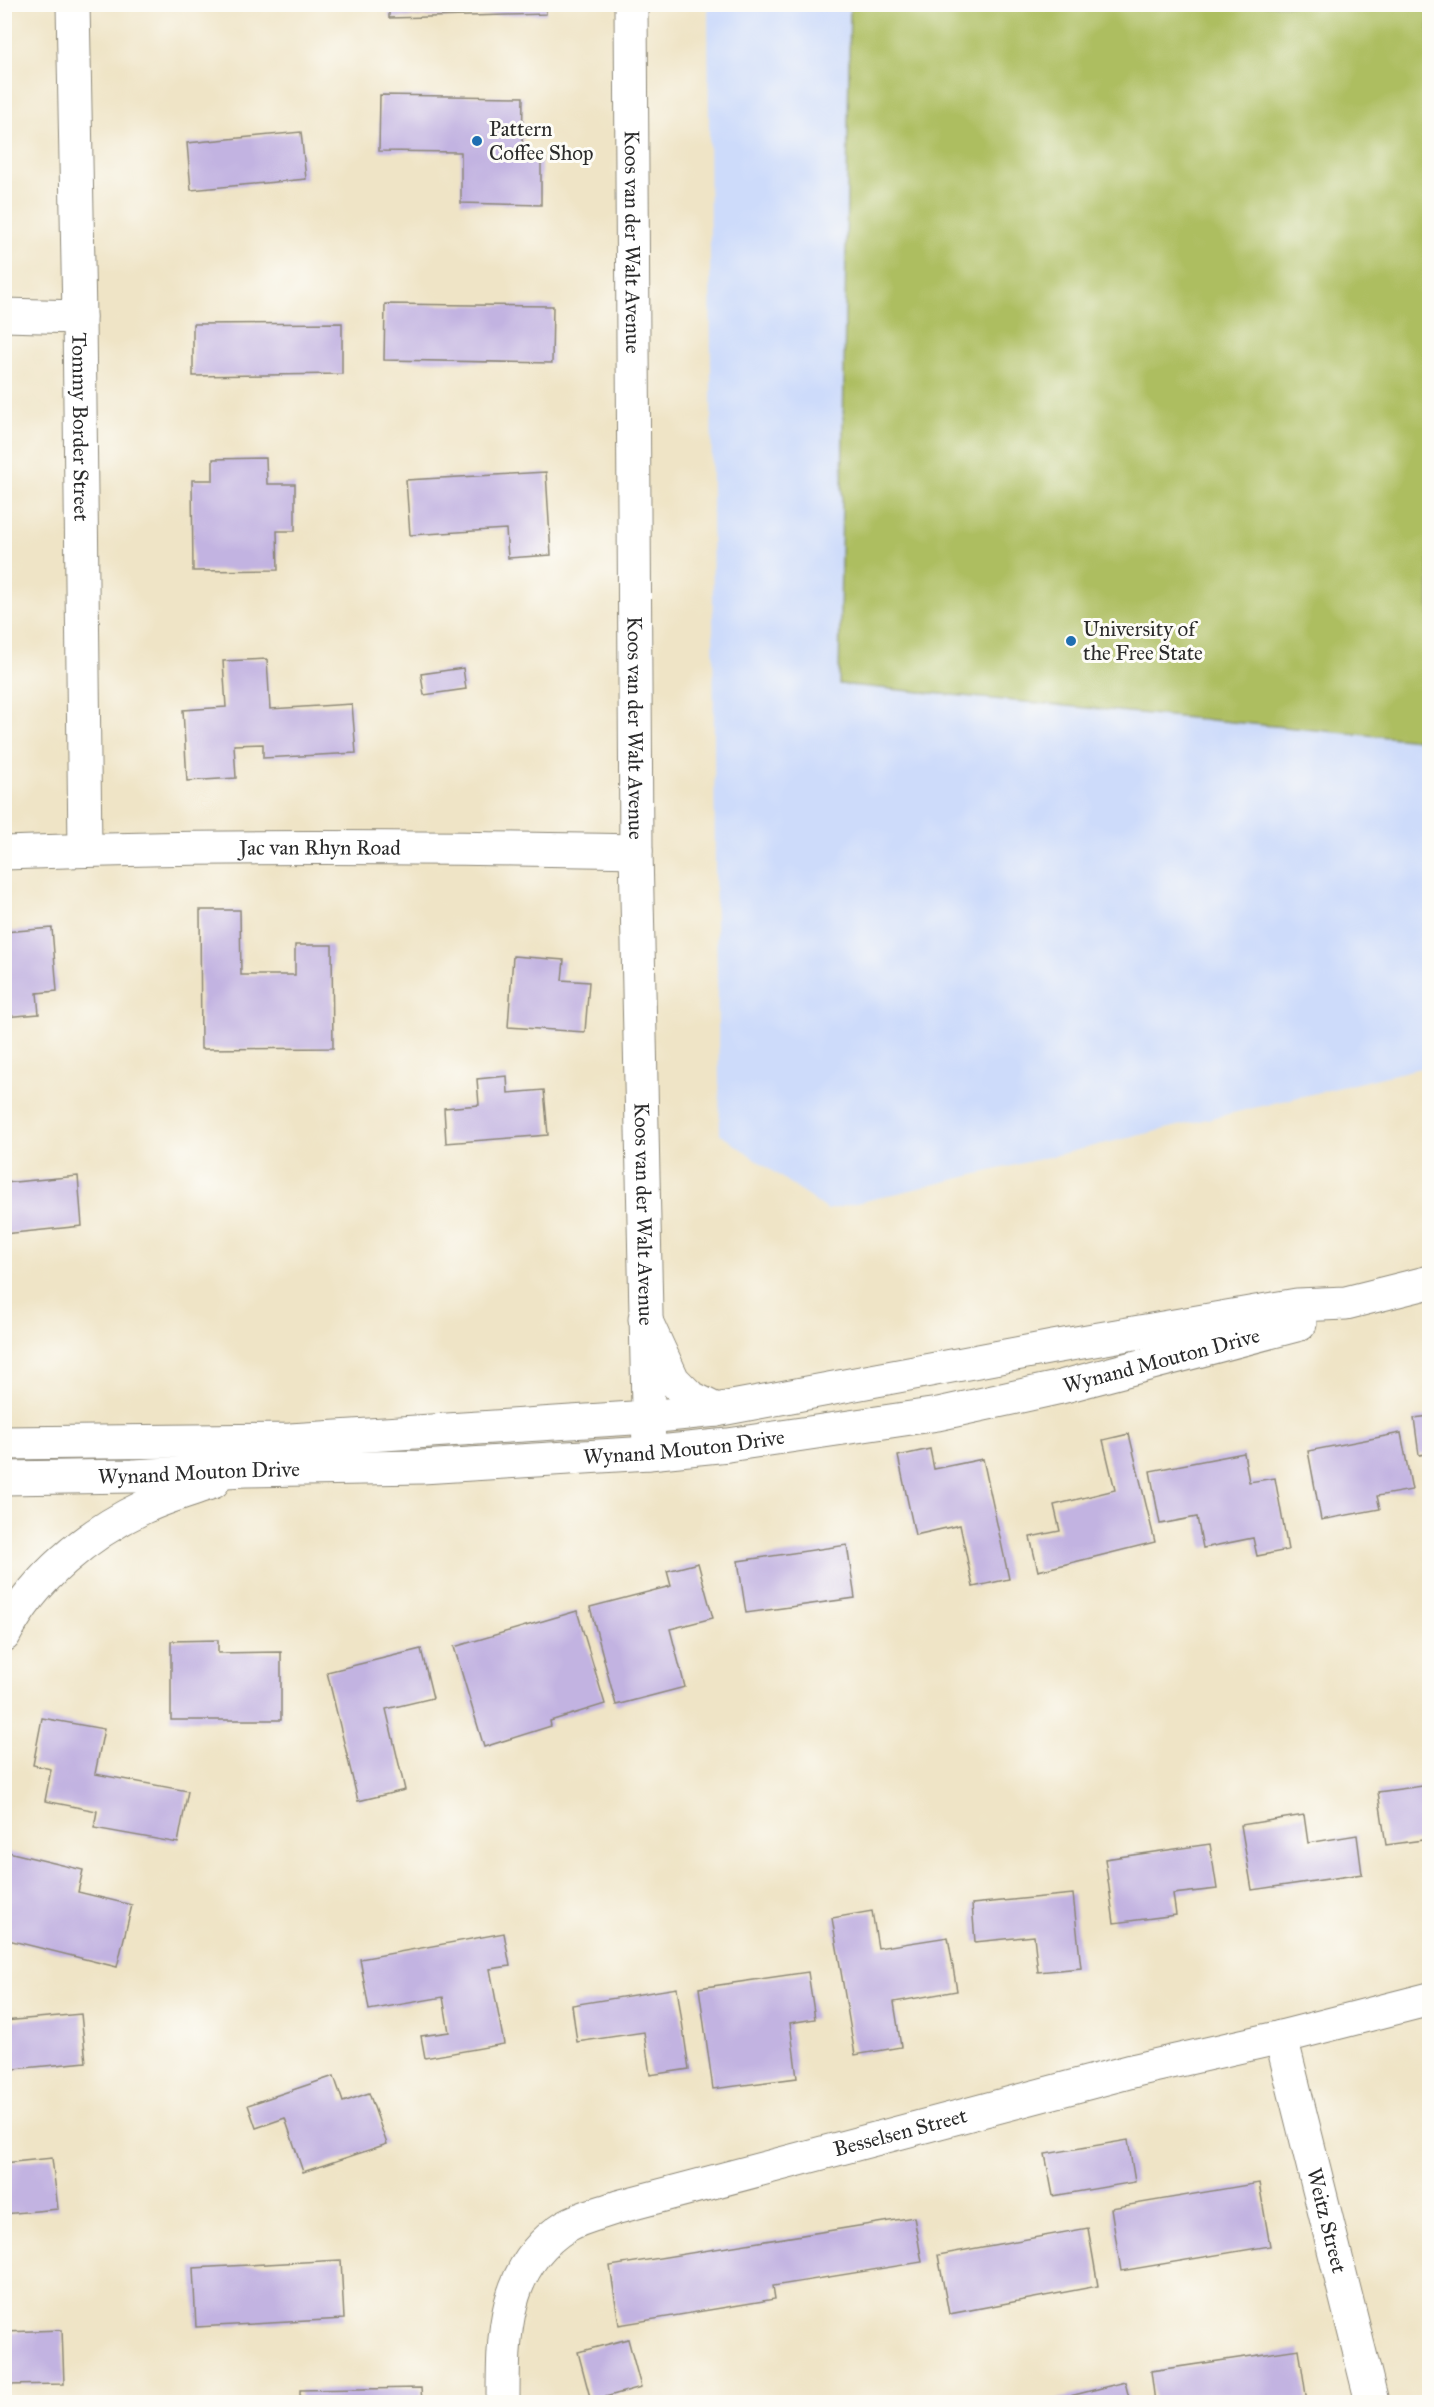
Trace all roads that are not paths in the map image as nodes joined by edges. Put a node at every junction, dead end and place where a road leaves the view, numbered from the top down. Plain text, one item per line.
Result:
1 (73, 4) edge
2 (631, 4) edge
3 (4, 315) edge
4 (79, 317) junction
5 (85, 850) junction
6 (636, 851) junction
7 (4, 853) edge
8 (1430, 1282) edge
9 (1346, 1303) junction
10 (645, 1319) junction
11 (918, 1371) junction
12 (716, 1410) junction
13 (923, 1416) junction
14 (648, 1417) junction
15 (4, 1443) edge
16 (648, 1453) junction
17 (245, 1470) junction
18 (4, 1478) edge
19 (4, 1635) edge
20 (1430, 1999) edge
21 (1281, 2037) junction
22 (503, 2403) edge
23 (1372, 2403) edge

1 - 4 street, Tommy Border Street
2 - 6 street, Koos van der Walt Avenue
3 - 4 street
4 - 5 street, Tommy Border Street
5 - 6 street, Jac van Rhyn Road
5 - 7 street, Jac van Rhyn Road
6 - 10 street, Koos van der Walt Avenue
8 - 9 street, Wynand Mouton Drive
9 - 11 street, Wynand Mouton Drive
9 - 13 street, Wynand Mouton Drive
10 - 12 street
10 - 14 street, Koos van der Walt Avenue
11 - 12 street, Wynand Mouton Drive
11 - 13 street
12 - 14 street, Wynand Mouton Drive
13 - 16 street, Wynand Mouton Drive
14 - 15 street, Wynand Mouton Drive
14 - 16 street, Koos van der Walt Avenue
16 - 17 street, Wynand Mouton Drive
17 - 18 street, Wynand Mouton Drive
17 - 19 street
20 - 21 street, Besselsen Street
21 - 22 street, Besselsen Street
21 - 23 street, Weitz Street

